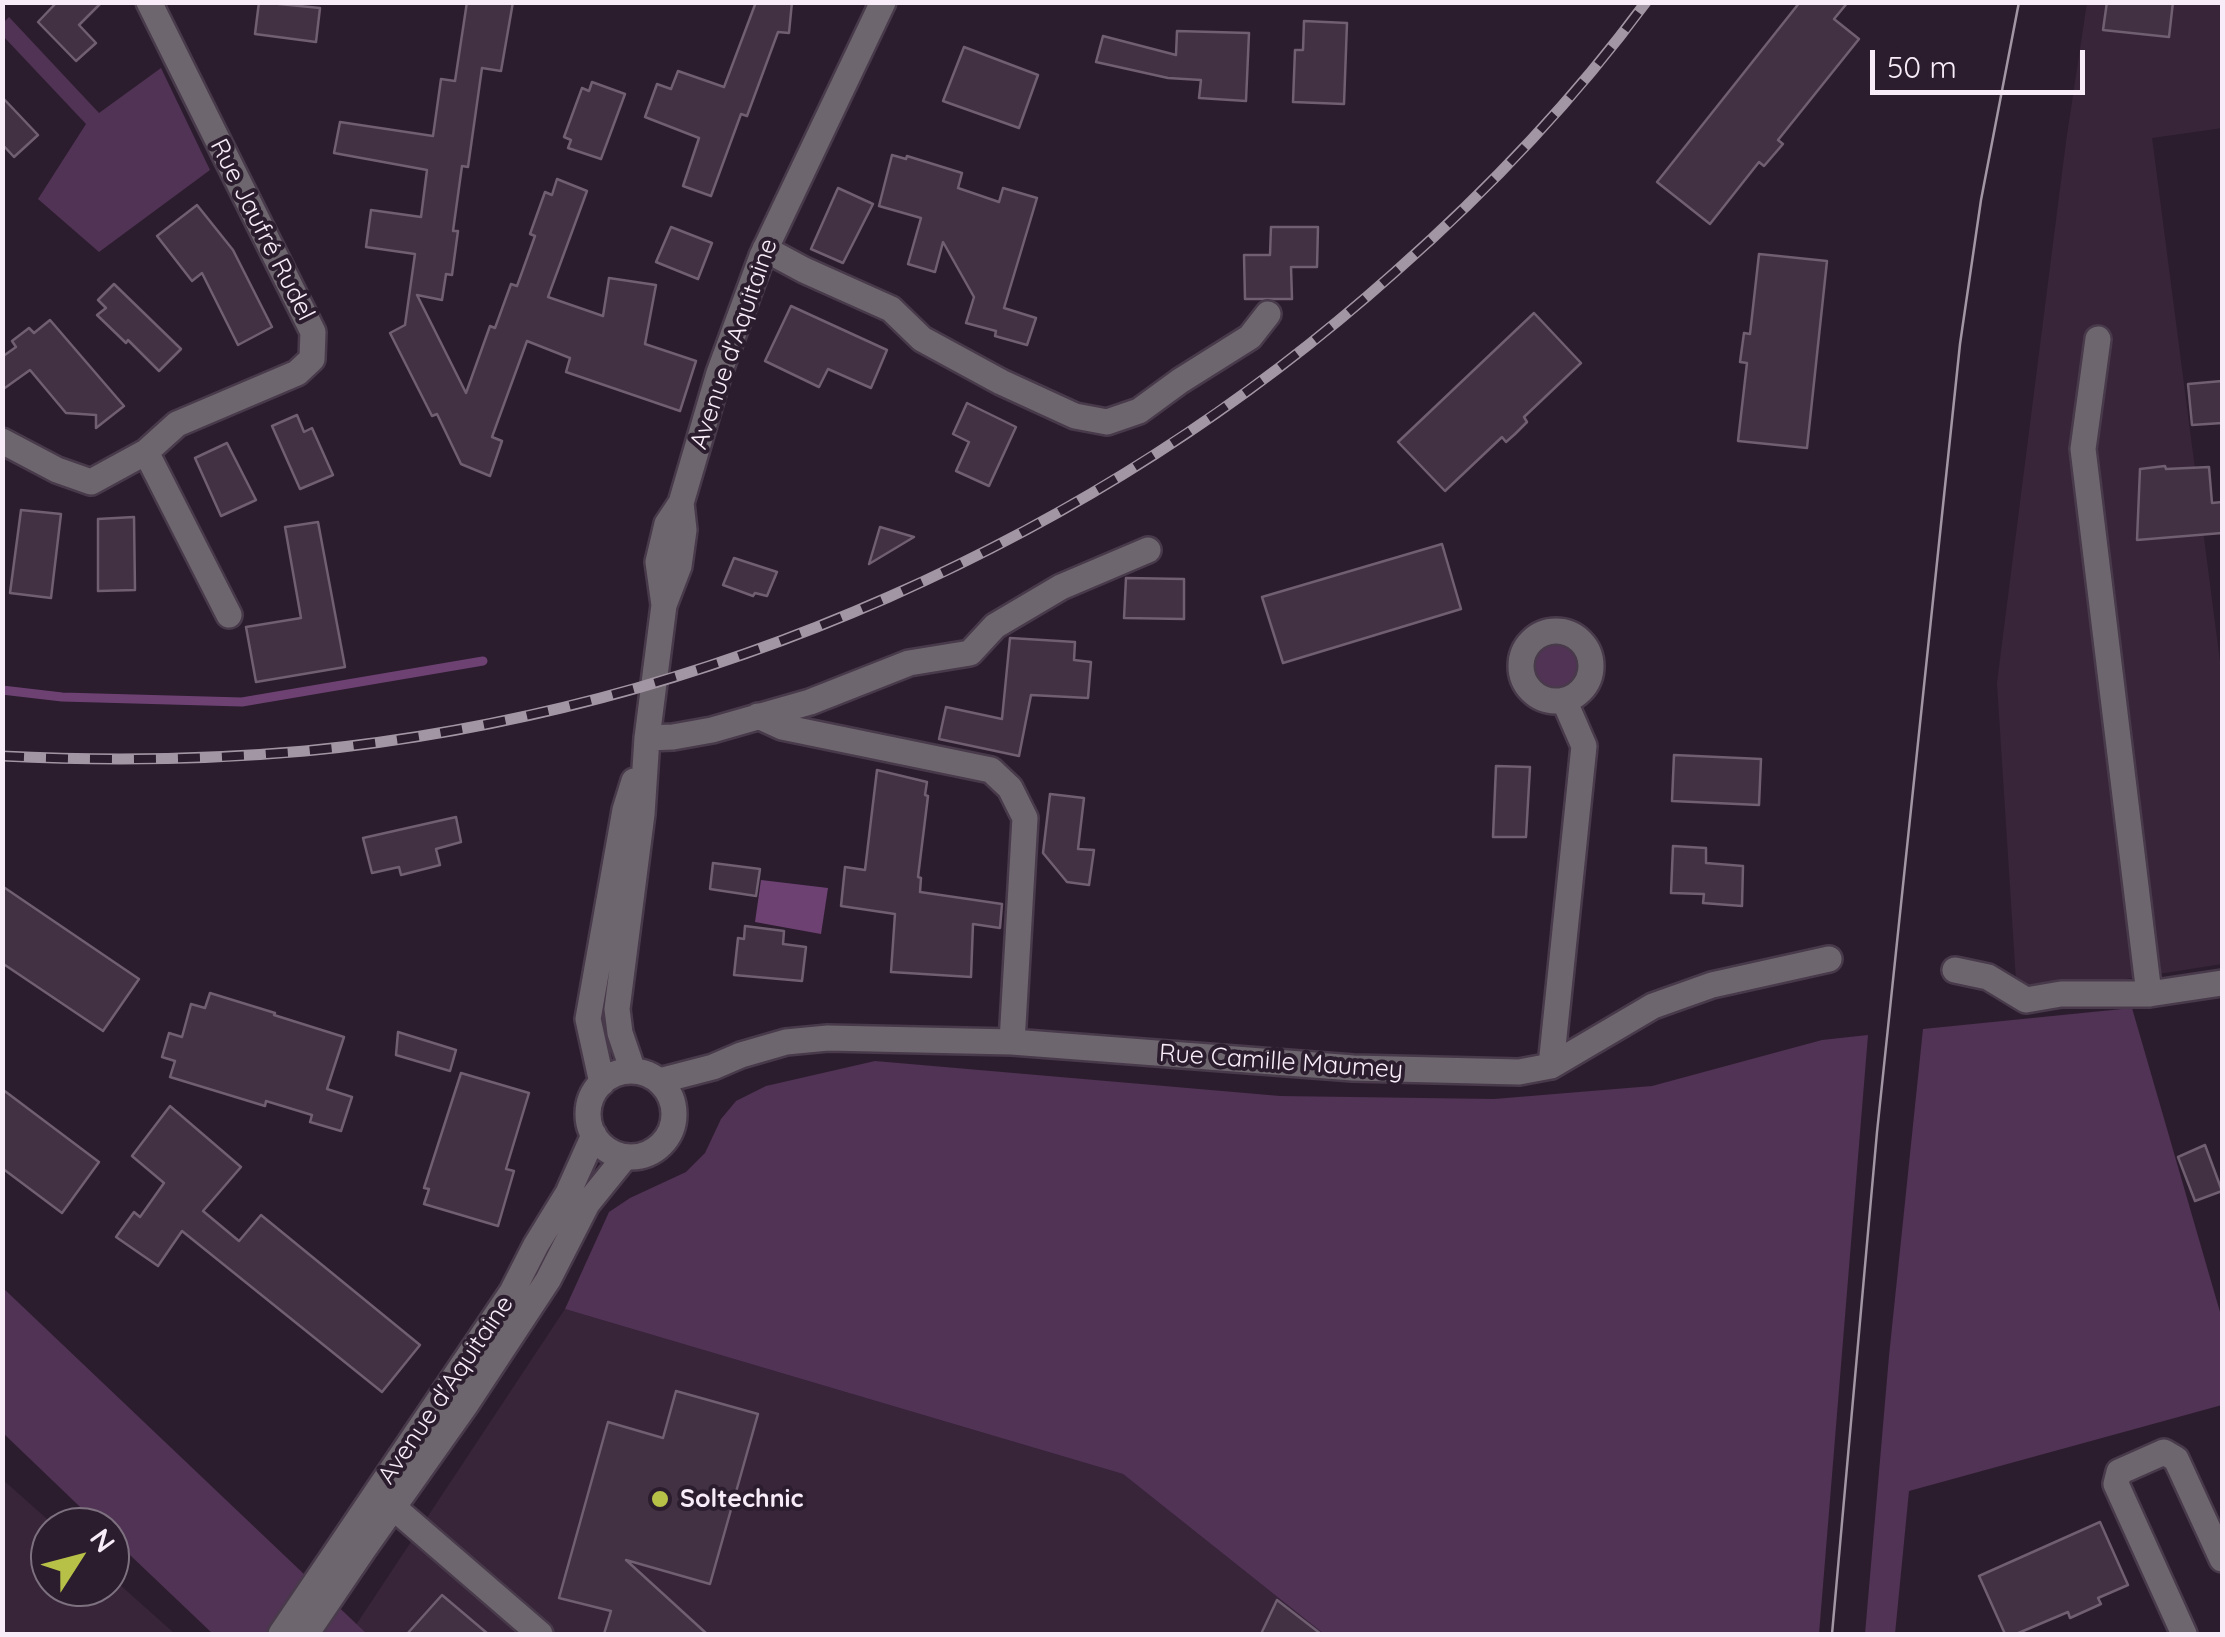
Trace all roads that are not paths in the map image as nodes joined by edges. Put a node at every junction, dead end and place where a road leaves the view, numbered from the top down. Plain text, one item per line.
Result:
1 (148, 2) edge
2 (868, 2) edge
3 (883, 2) edge
4 (794, 187) junction
5 (765, 249) junction
6 (1268, 314) dead end
7 (2098, 339) dead end
8 (2, 441) edge
9 (146, 452) junction
10 (1148, 550) dead end
11 (228, 616) dead end
12 (1564, 700) dead end
13 (758, 716) junction
14 (647, 738) junction
15 (1829, 959) dead end
16 (1955, 970) dead end
17 (2222, 983) edge
18 (2148, 994) junction
19 (1012, 1042) junction
20 (713, 1066) junction
21 (1551, 1066) junction
22 (633, 1071) junction
23 (659, 1081) junction
24 (602, 1084) junction
25 (674, 1104) junction
26 (594, 1135) junction
27 (625, 1157) junction
28 (388, 1476) junction
29 (393, 1507) junction
30 (2222, 1559) edge
31 (280, 1634) edge
32 (306, 1634) edge
33 (540, 1634) edge
34 (2184, 1634) edge

1 - 9 street, Rue Jaufré Rudel
2 - 4 street, Avenue d'Aquitaine
3 - 4 street, Avenue d'Aquitaine
4 - 5 street, Avenue d'Aquitaine
5 - 6 street
5 - 14 street, Avenue d'Aquitaine
7 - 18 street
8 - 9 street, Rue Jaufré Rudel
9 - 11 street
10 - 13 street
12 - 21 street
13 - 14 street
13 - 19 street
14 - 22 street, Avenue d'Aquitaine
14 - 24 street, Avenue d'Aquitaine
15 - 21 street, Rue Camille Maumey
16 - 18 street
17 - 18 street
19 - 20 street, Rue Camille Maumey
19 - 21 street, Rue Camille Maumey
20 - 23 street, Rue Camille Maumey
20 - 25 street, Rue Camille Maumey
22 - 23 street
22 - 24 street
23 - 25 street
24 - 26 street
25 - 27 street
26 - 27 street
26 - 28 street, Avenue d'Aquitaine
27 - 29 street, Avenue d'Aquitaine
28 - 29 street
28 - 31 street, Avenue d'Aquitaine
29 - 32 street, Avenue d'Aquitaine
29 - 33 street
30 - 34 street

